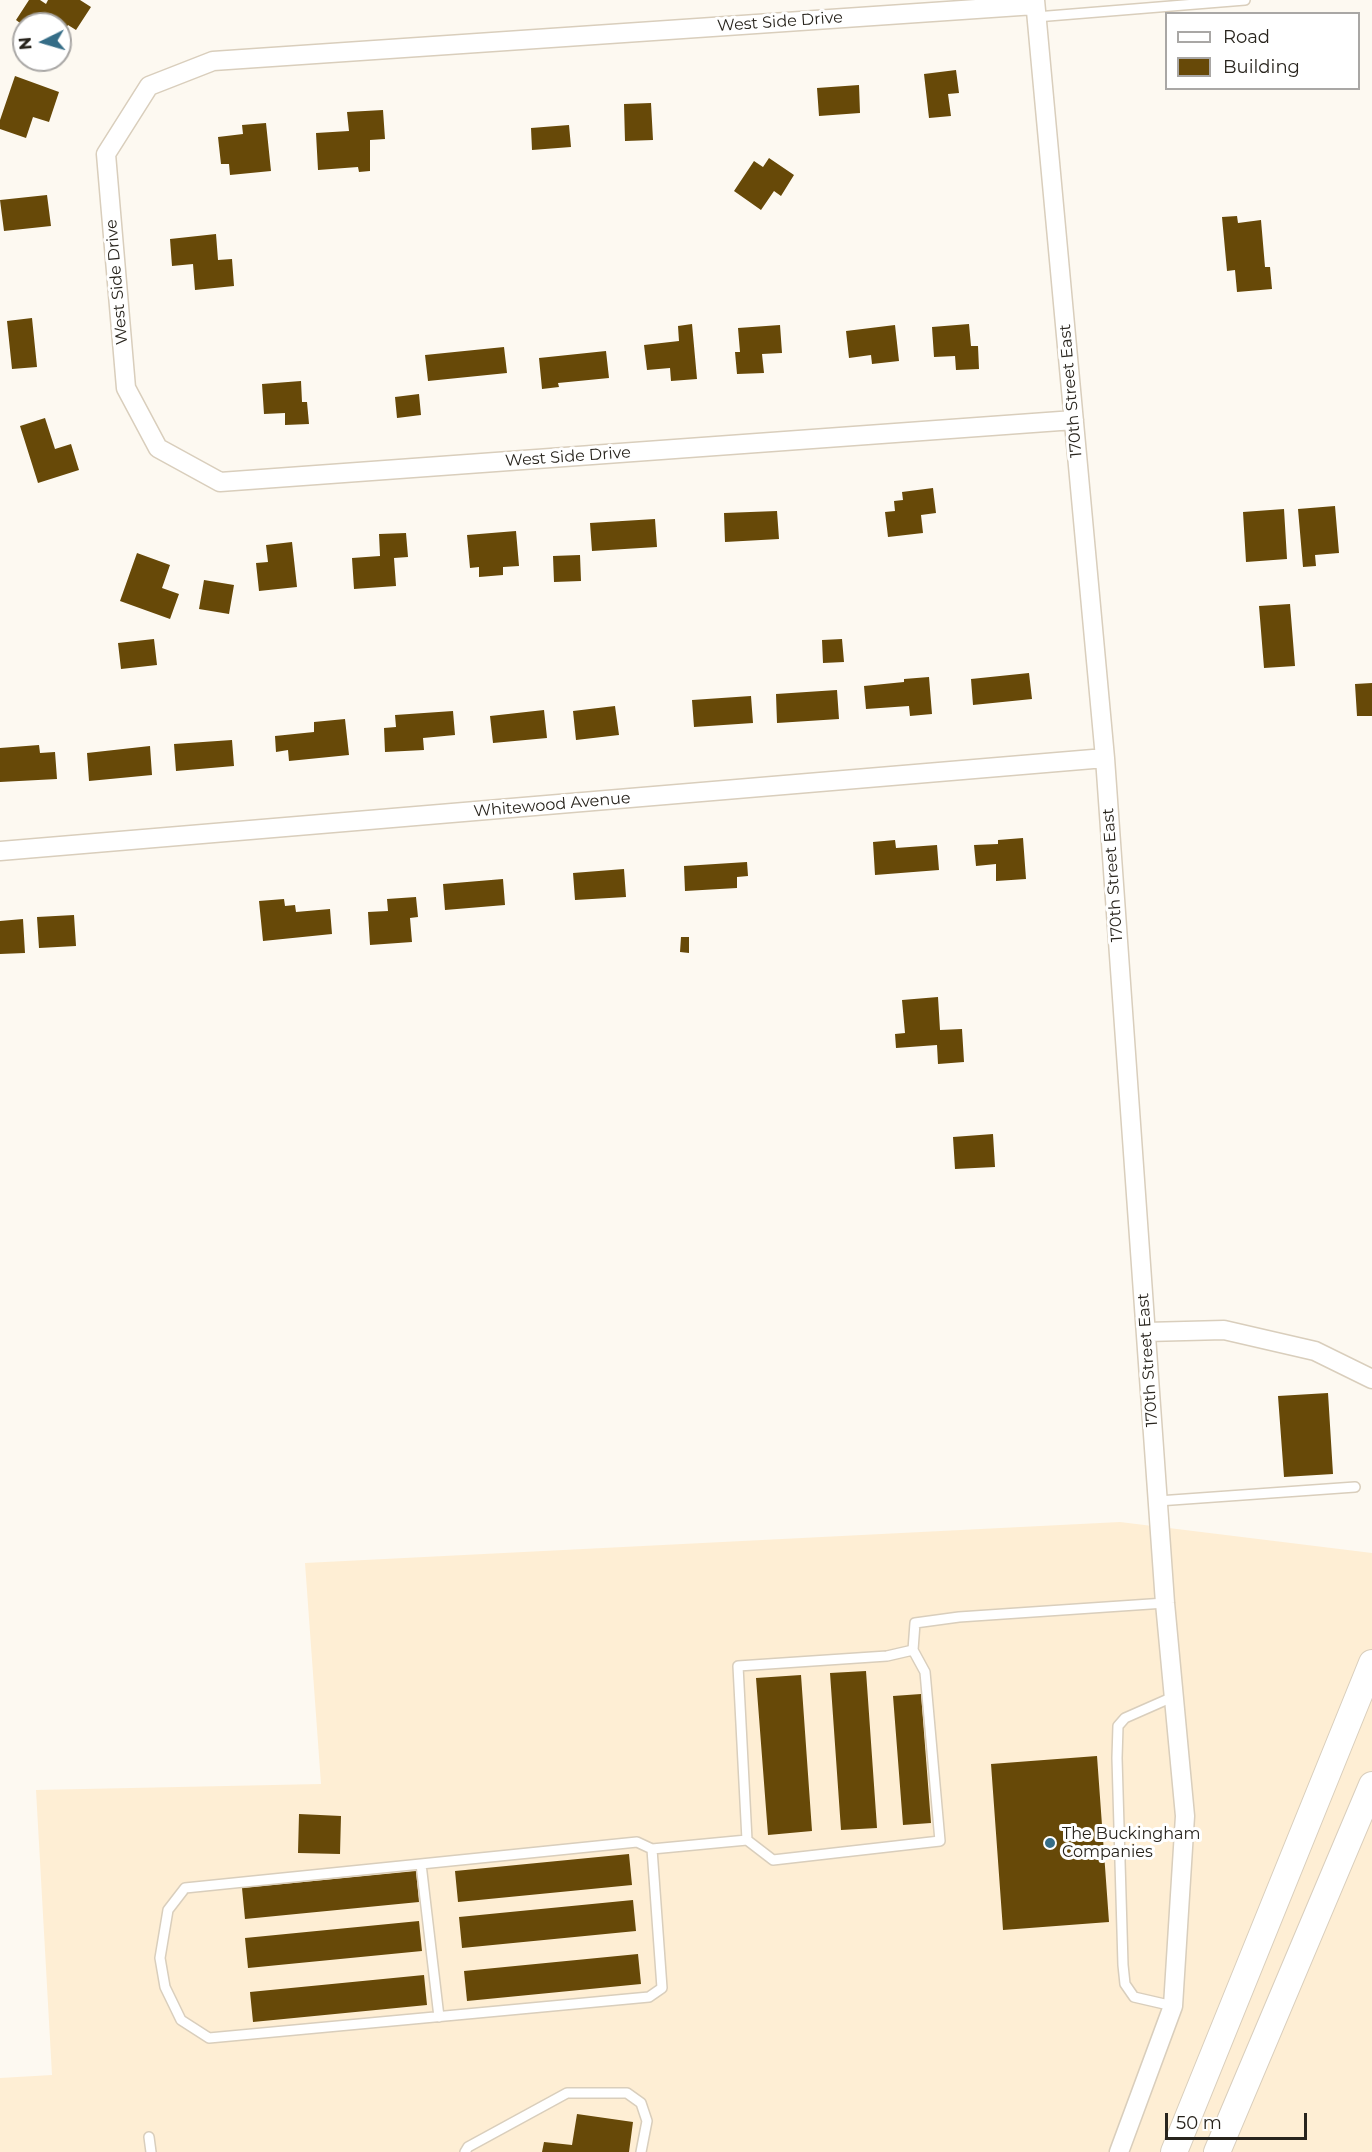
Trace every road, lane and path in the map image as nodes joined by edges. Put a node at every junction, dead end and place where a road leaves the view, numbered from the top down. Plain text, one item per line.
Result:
1 (1245, 0) edge
2 (1035, 7) edge
3 (1074, 420) junction
4 (1105, 758) junction
5 (0, 851) edge
6 (1146, 1332) junction
7 (1372, 1379) edge
8 (1355, 1487) dead end
9 (1158, 1501) junction
10 (1165, 1603) junction
11 (913, 1650) junction
12 (1372, 1664) edge
13 (1175, 1696) junction
14 (1372, 1785) edge
15 (747, 1840) junction
16 (652, 1849) junction
17 (422, 1864) junction
18 (1173, 2007) junction
19 (439, 2017) junction
20 (149, 2137) dead end
21 (150, 2152) edge
22 (465, 2152) edge
23 (641, 2152) edge
24 (1119, 2152) edge
25 (1174, 2152) edge
26 (1217, 2152) edge

1 - 2 lane
2 - 3 street, 170th Street East
2 - 3 street, West Side Drive
3 - 4 street, 170th Street East
4 - 5 street, Whitewood Avenue
4 - 6 street, 170th Street East
6 - 7 street
6 - 9 street, 170th Street East
8 - 9 lane
9 - 10 street, 170th Street East
10 - 11 lane
10 - 13 street, 170th Street East
11 - 15 lane
11 - 15 lane
12 - 25 main road
13 - 18 street, 170th Street East
13 - 18 lane
14 - 26 main road
15 - 16 lane
16 - 17 lane
16 - 19 lane
17 - 19 lane
17 - 19 lane
18 - 24 street, 170th Street East
20 - 21 lane
22 - 23 lane

